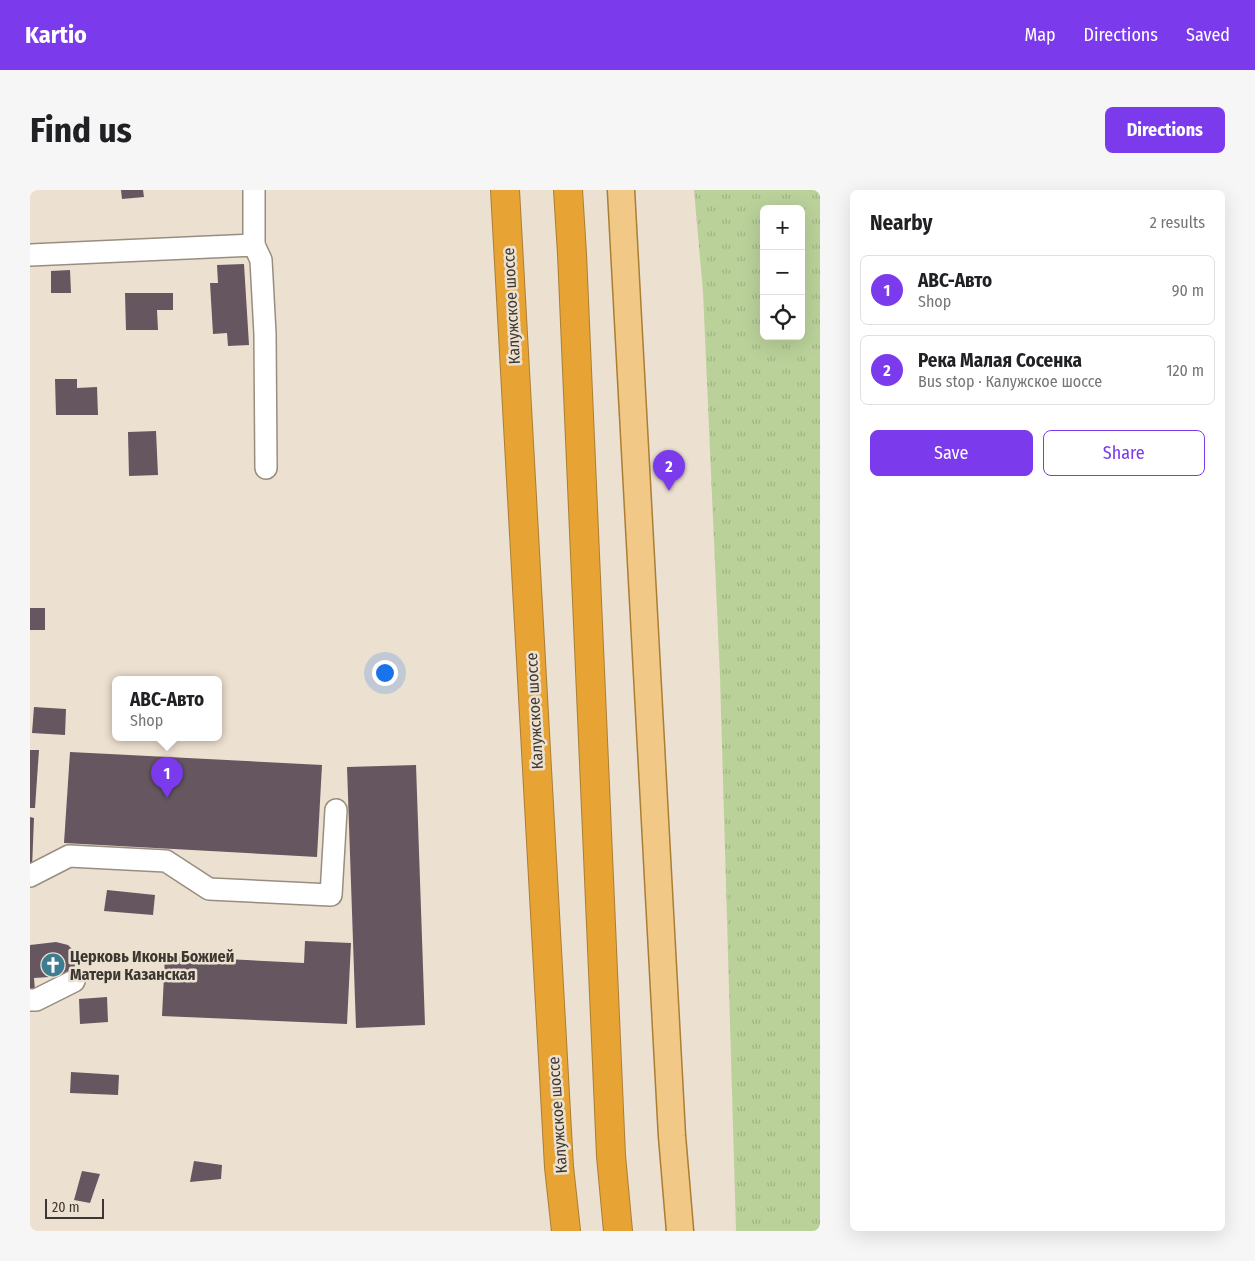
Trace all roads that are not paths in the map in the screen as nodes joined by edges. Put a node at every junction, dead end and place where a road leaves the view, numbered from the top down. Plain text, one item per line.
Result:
1 (254, 190) edge
2 (505, 190) edge
3 (568, 190) edge
4 (574, 190) edge
5 (621, 190) edge
6 (254, 245) junction
7 (572, 254) junction
8 (30, 255) edge
9 (266, 468) dead end
10 (336, 810) dead end
11 (30, 876) edge
12 (74, 981) dead end
13 (30, 1000) edge
14 (566, 1231) edge
15 (618, 1231) edge
16 (680, 1231) edge

1 - 6 lane
2 - 14 highway, Калужское шоссе
3 - 7 highway
4 - 7 main road
5 - 16 main road
6 - 8 lane
6 - 9 lane
7 - 15 highway
10 - 11 lane
12 - 13 lane

